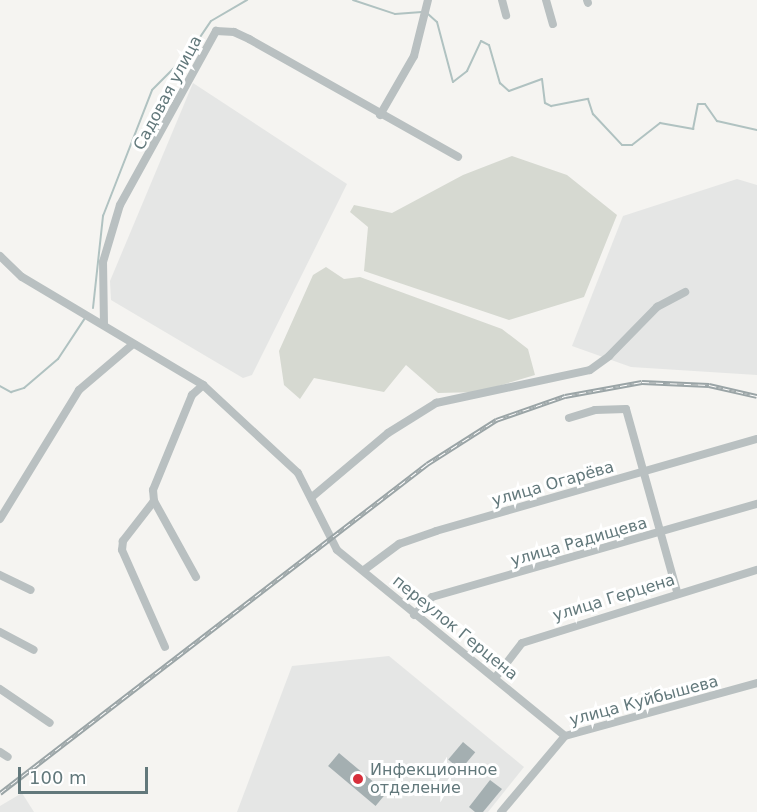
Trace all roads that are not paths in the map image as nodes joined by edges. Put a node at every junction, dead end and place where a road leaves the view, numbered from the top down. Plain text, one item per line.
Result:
1 (502, 0) edge
2 (546, 0) edge
3 (427, 4) edge
4 (506, 15) dead end
5 (552, 24) dead end
6 (380, 114) junction
7 (458, 157) dead end
8 (0, 256) edge
9 (685, 292) dead end
10 (104, 325) junction
11 (133, 344) junction
12 (203, 385) junction
13 (569, 418) dead end
14 (757, 439) edge
15 (644, 472) junction
16 (312, 497) junction
17 (154, 501) junction
18 (757, 504) edge
19 (0, 519) edge
20 (660, 533) junction
21 (364, 570) junction
22 (757, 570) edge
23 (0, 575) edge
24 (196, 577) dead end
25 (31, 590) dead end
26 (677, 592) junction
27 (414, 615) junction
28 (0, 632) edge
29 (165, 647) dead end
30 (34, 650) dead end
31 (495, 678) junction
32 (757, 683) edge
33 (0, 689) edge
34 (50, 723) dead end
35 (565, 736) junction
36 (0, 752) edge
37 (8, 757) dead end
38 (501, 812) edge

1 - 4 street
2 - 5 street
3 - 6 street
6 - 7 street, Садовая улица
6 - 10 street, Садовая улица
8 - 10 street
9 - 16 street
10 - 11 street
11 - 12 street
11 - 19 street
12 - 16 street
12 - 17 street
13 - 15 street
14 - 15 street, улица Огарёва
15 - 20 street
15 - 21 street, улица Огарёва
16 - 21 street, переулок Герцена
17 - 24 street
17 - 29 street
18 - 20 street, улица Радищева
20 - 26 street
20 - 27 street, улица Радищева
21 - 27 street, переулок Герцена
22 - 26 street, улица Герцена
23 - 25 street
26 - 31 street, улица Герцена
27 - 31 street, переулок Герцена
28 - 30 street
31 - 35 street, переулок Герцена
32 - 35 street, улица Куйбышева
33 - 34 street
35 - 38 street, улица Куйбышева
36 - 37 street

